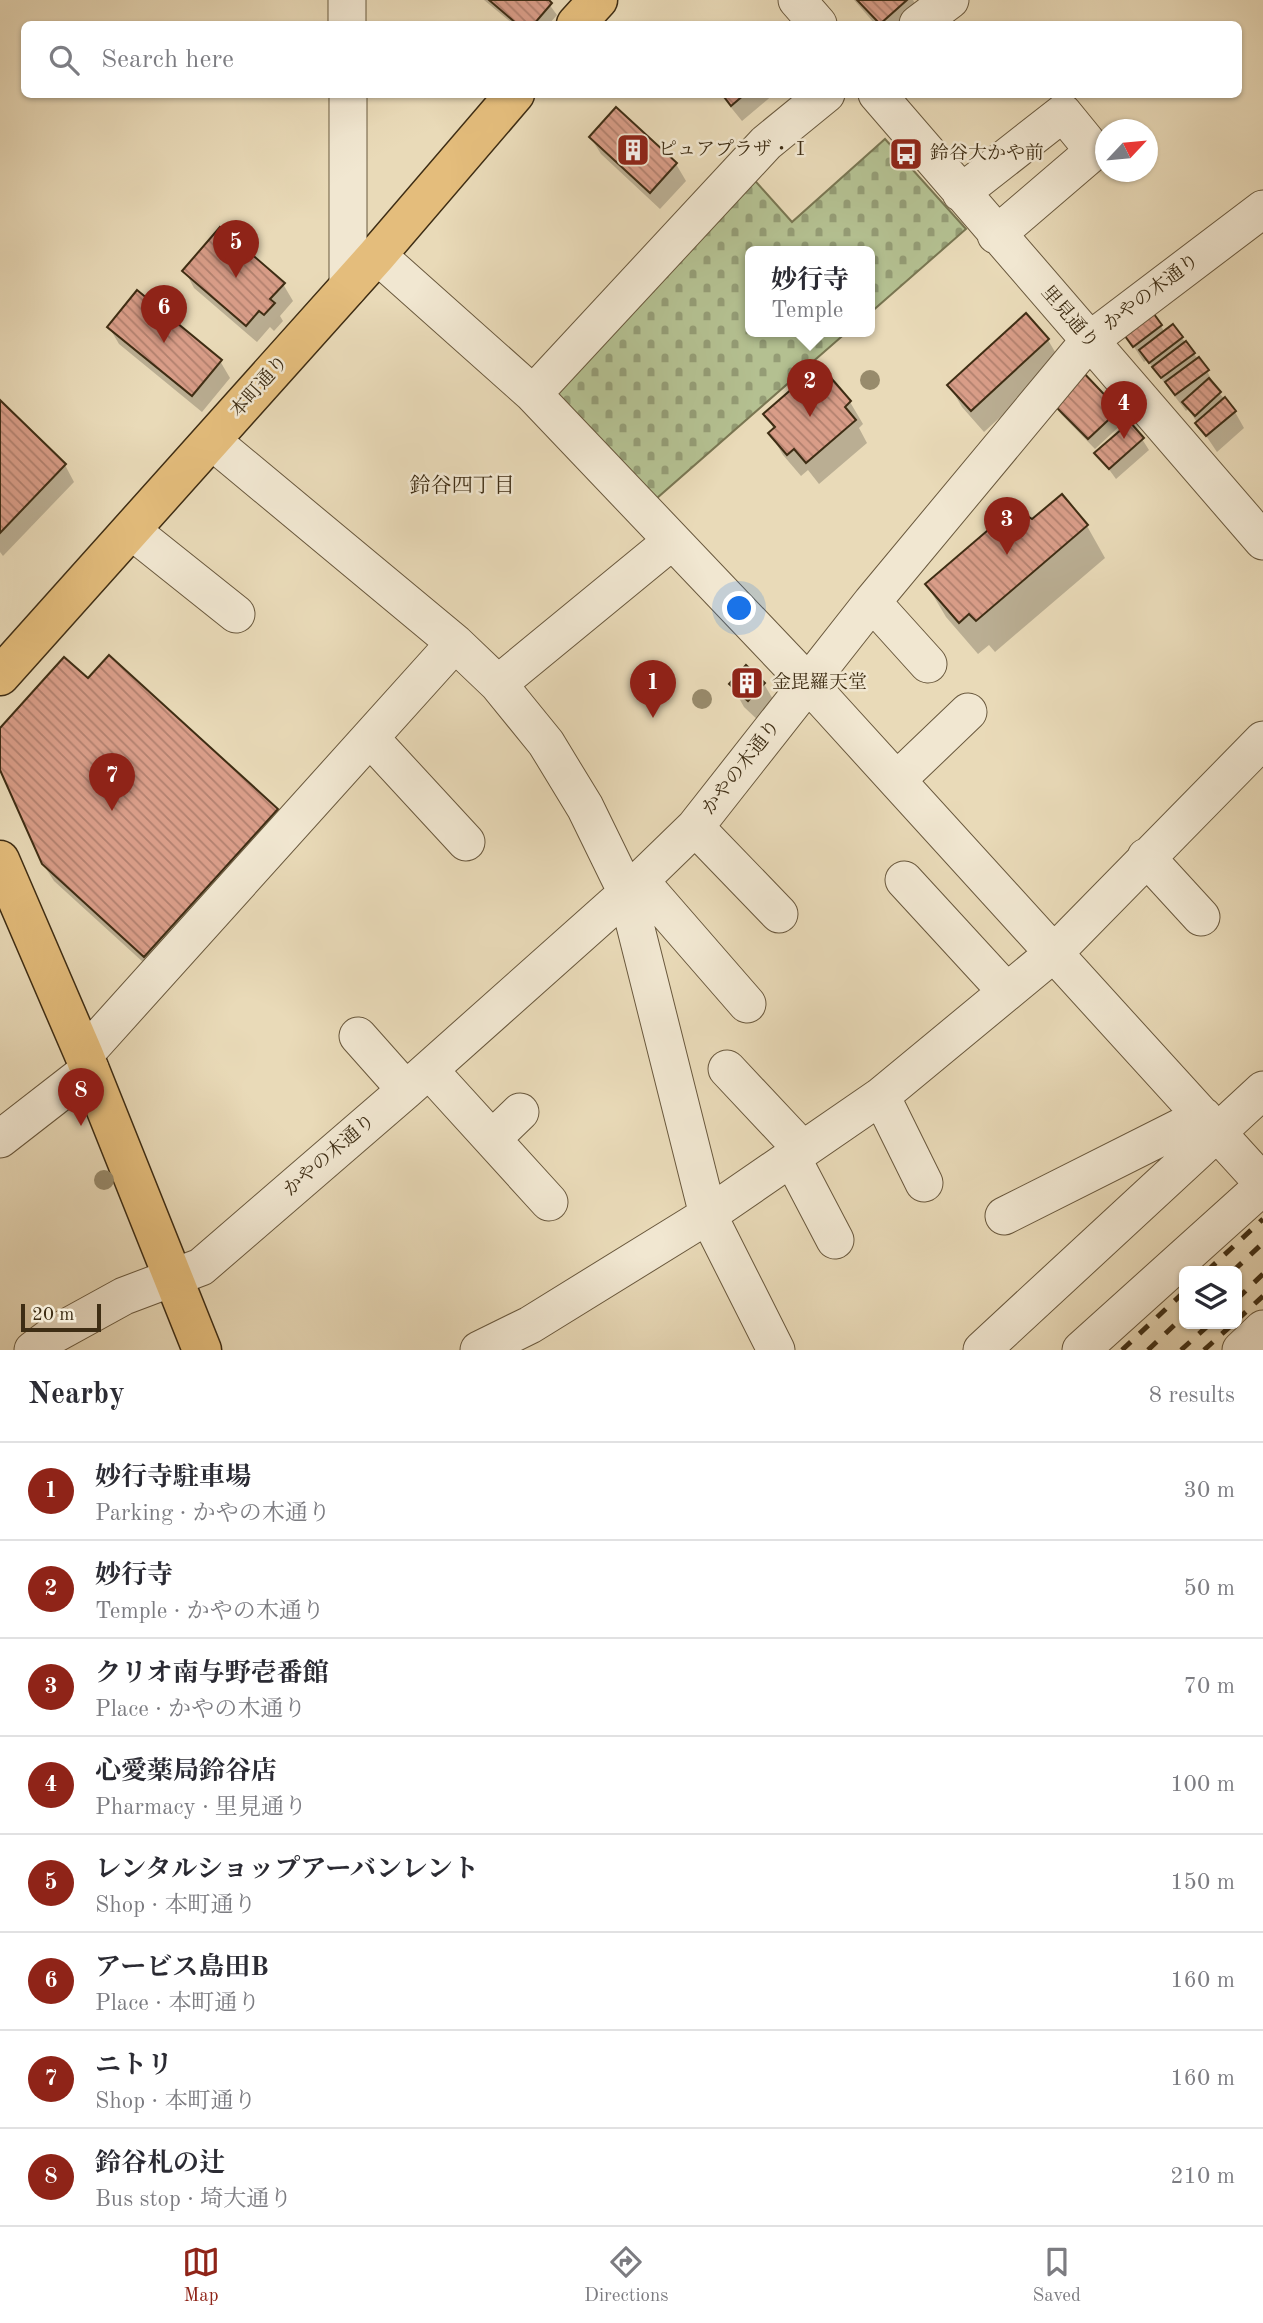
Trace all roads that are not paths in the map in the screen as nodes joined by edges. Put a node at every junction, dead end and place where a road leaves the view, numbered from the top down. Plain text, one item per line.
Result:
1 (347, 0) edge
2 (598, 0) edge
3 (797, 0) edge
4 (950, 0) edge
5 (347, 21) edge
6 (579, 21) edge
7 (814, 21) edge
8 (922, 21) edge
9 (348, 98) edge
10 (513, 98) edge
11 (821, 98) edge
12 (880, 98) edge
13 (961, 193) junction
14 (1263, 209) edge
15 (996, 235) junction
16 (377, 255) junction
17 (348, 288) junction
18 (1088, 341) junction
19 (533, 394) junction
20 (212, 441) junction
21 (132, 531) junction
22 (672, 541) junction
23 (1263, 541) edge
24 (872, 602) junction
25 (236, 614) dead end
26 (455, 643) junction
27 (928, 664) dead end
28 (0, 676) edge
29 (808, 683) junction
30 (498, 684) junction
31 (968, 712) dead end
32 (370, 738) junction
33 (1263, 740) edge
34 (897, 780) junction
35 (695, 827) junction
36 (466, 842) dead end
37 (1146, 857) junction
38 (0, 860) edge
39 (904, 880) dead end
40 (633, 887) junction
41 (779, 914) dead end
42 (1201, 917) dead end
43 (1054, 953) junction
44 (1007, 992) junction
45 (747, 1004) dead end
46 (358, 1036) dead end
47 (87, 1062) junction
48 (727, 1069) dead end
49 (418, 1080) junction
50 (1263, 1090) edge
51 (881, 1096) junction
52 (520, 1112) dead end
53 (1211, 1124) junction
54 (0, 1139) edge
55 (492, 1139) junction
56 (797, 1154) junction
57 (924, 1183) dead end
58 (1263, 1184) edge
59 (549, 1202) dead end
60 (708, 1215) junction
61 (1004, 1216) dead end
62 (835, 1240) dead end
63 (172, 1280) junction
64 (1263, 1329) edge
65 (33, 1350) edge
66 (202, 1350) edge
67 (479, 1350) edge
68 (776, 1350) edge
69 (982, 1350) edge
70 (1081, 1350) edge
71 (1241, 1350) edge

1 - 5 street
2 - 6 main road
3 - 7 street
4 - 8 street
9 - 17 street
10 - 16 main road, 本町通り
11 - 19 street
12 - 13 street, 里見通り
13 - 15 street, 里見通り
13 - 15 street
14 - 18 street, かやの木通り
15 - 18 street, 里見通り
16 - 17 main road, 本町通り
16 - 19 street
17 - 20 main road, 本町通り
18 - 23 street, 里見通り
18 - 24 street, かやの木通り
19 - 22 street
20 - 21 main road, 本町通り
20 - 26 street
21 - 25 street
21 - 28 main road, 本町通り
22 - 29 street
22 - 30 street
24 - 27 street
24 - 29 street, かやの木通り
26 - 30 street
26 - 32 street
29 - 34 street
29 - 35 street, かやの木通り
30 - 40 street
31 - 34 street
32 - 36 street
32 - 47 street
33 - 37 street
34 - 43 street
35 - 40 street, かやの木通り
35 - 41 street
37 - 42 street
37 - 43 street
38 - 47 main road
39 - 44 street
40 - 45 street
40 - 49 street, かやの木通り
40 - 60 street
43 - 44 street
43 - 53 street
44 - 51 street
46 - 49 street
47 - 54 street
47 - 63 main road
48 - 56 street
49 - 55 street
49 - 63 street, かやの木通り
50 - 53 street
51 - 56 street
51 - 57 street
52 - 55 street
53 - 58 street
53 - 61 street
53 - 69 street
55 - 59 street
56 - 60 street
56 - 62 street
58 - 70 street
60 - 67 street
60 - 68 street
63 - 65 street, かやの木通り
63 - 66 main road
64 - 71 street

